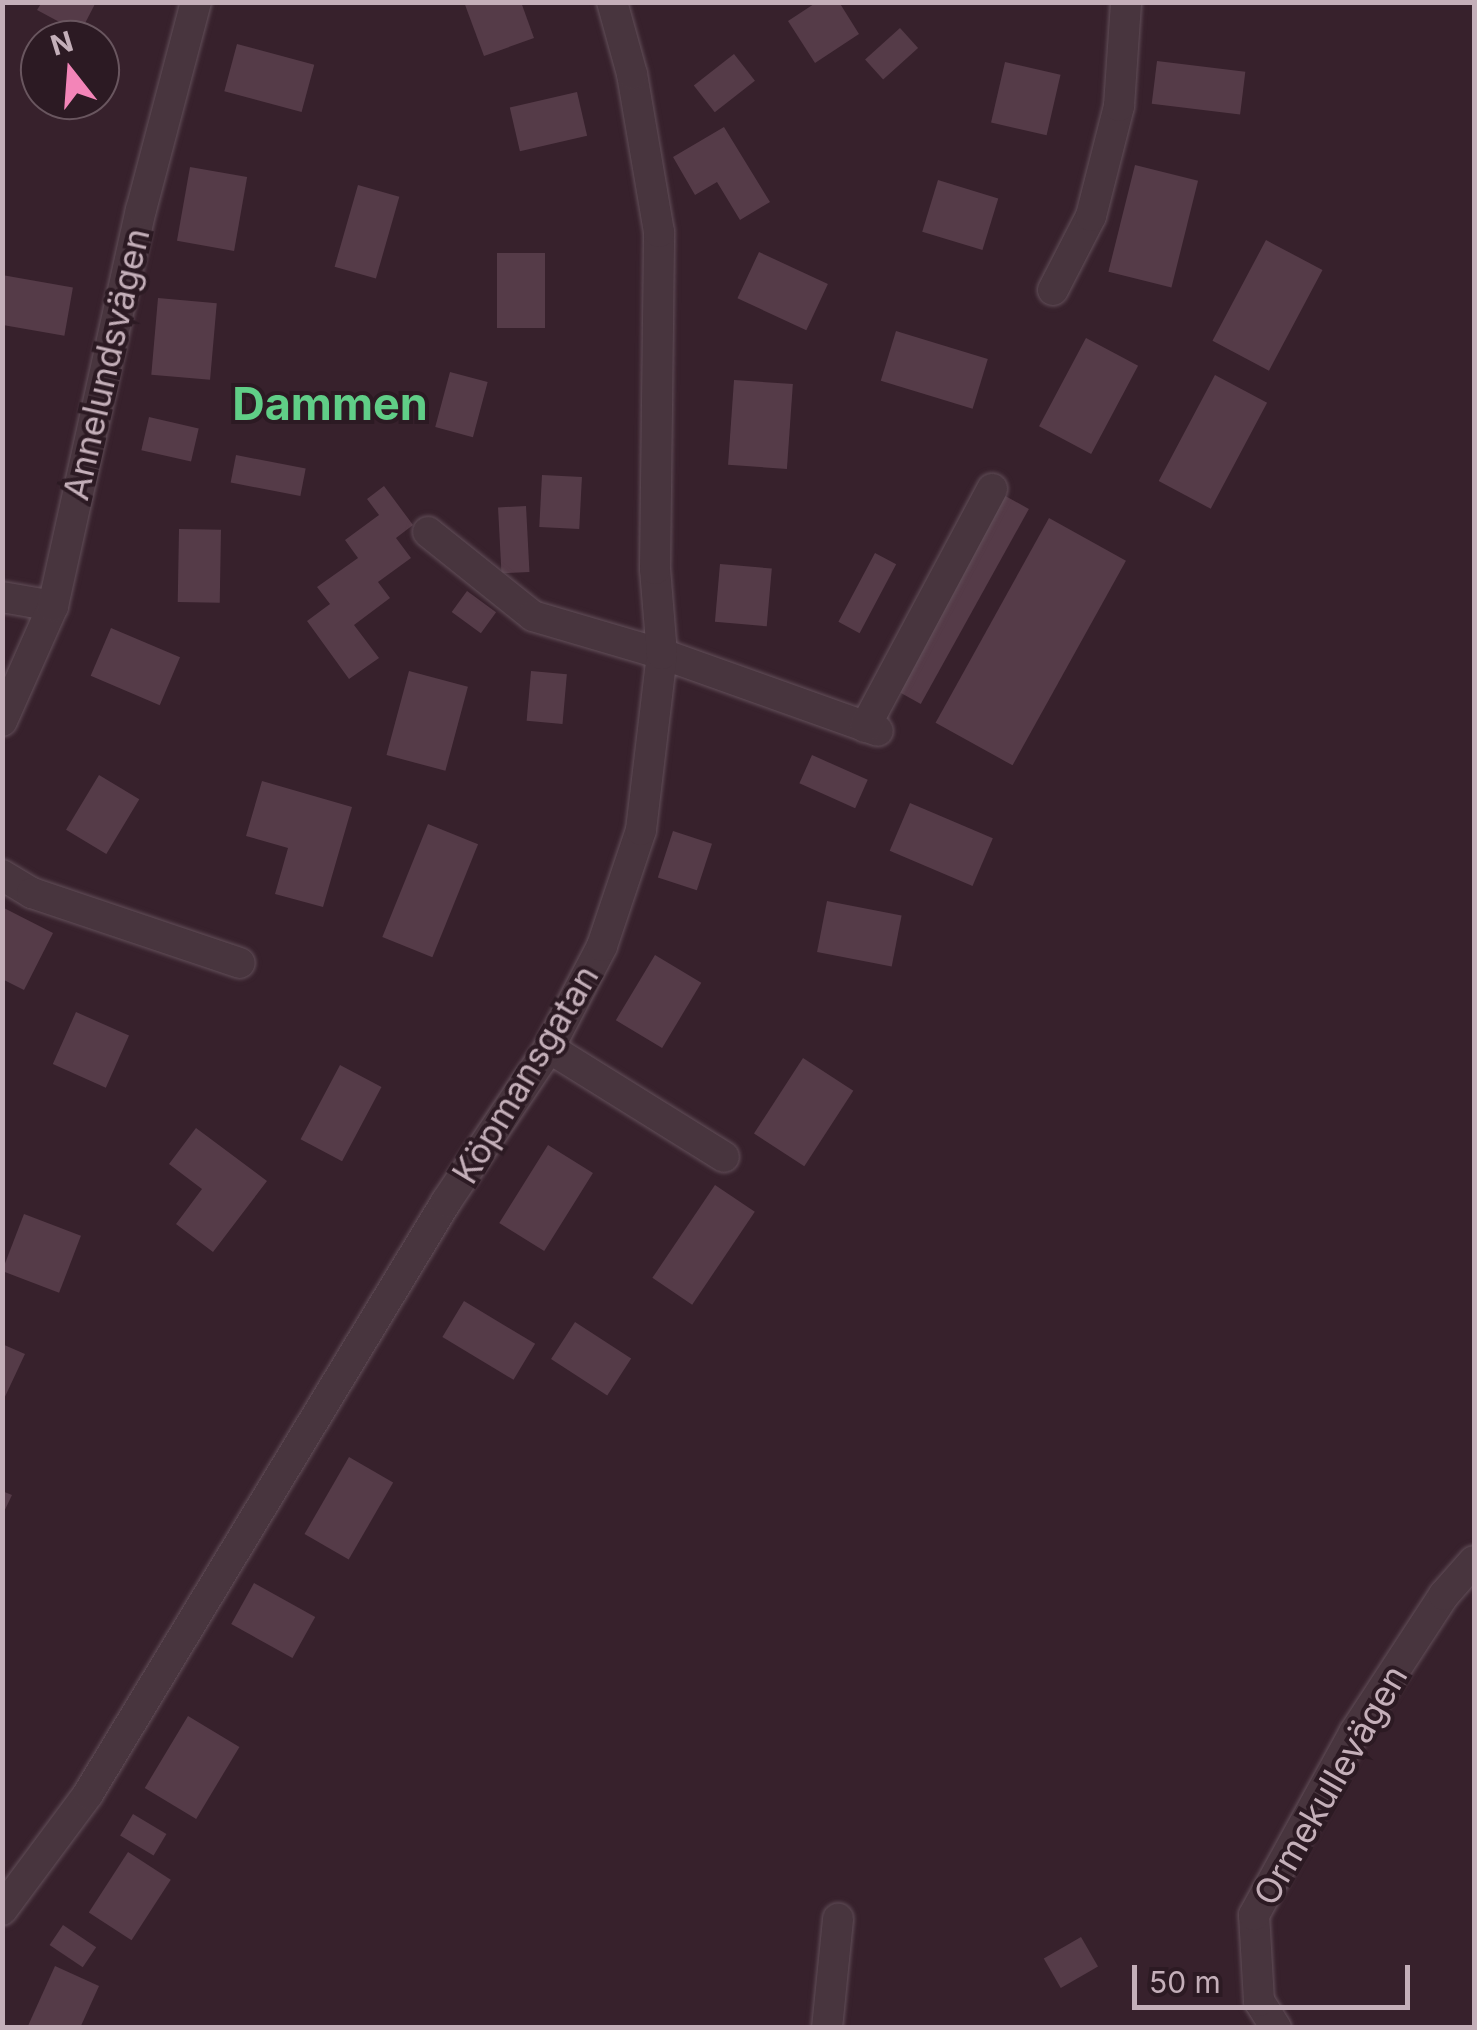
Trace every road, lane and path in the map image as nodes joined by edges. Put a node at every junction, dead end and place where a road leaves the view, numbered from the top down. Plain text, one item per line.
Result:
1 (196, 2) edge
2 (612, 2) edge
3 (1126, 2) edge
4 (1052, 290) dead end
5 (992, 489) dead end
6 (428, 532) dead end
7 (2, 597) edge
8 (52, 606) junction
9 (662, 654) junction
10 (2, 720) edge
11 (2, 874) edge
12 (240, 963) dead end
13 (549, 1048) junction
14 (724, 1157) dead end
15 (1474, 1561) edge
16 (2, 1910) edge
17 (838, 1919) dead end
18 (827, 2028) edge
19 (1276, 2028) edge

1 - 8 street, Annelundsvägen
2 - 9 street, Köpmansgatan
3 - 4 street
5 - 9 street
6 - 9 street
7 - 8 street
8 - 10 street, Annelundsvägen
9 - 13 street, Köpmansgatan
11 - 12 street
13 - 14 street
13 - 16 street, Köpmansgatan
15 - 19 street, Ormekullevägen
17 - 18 street

